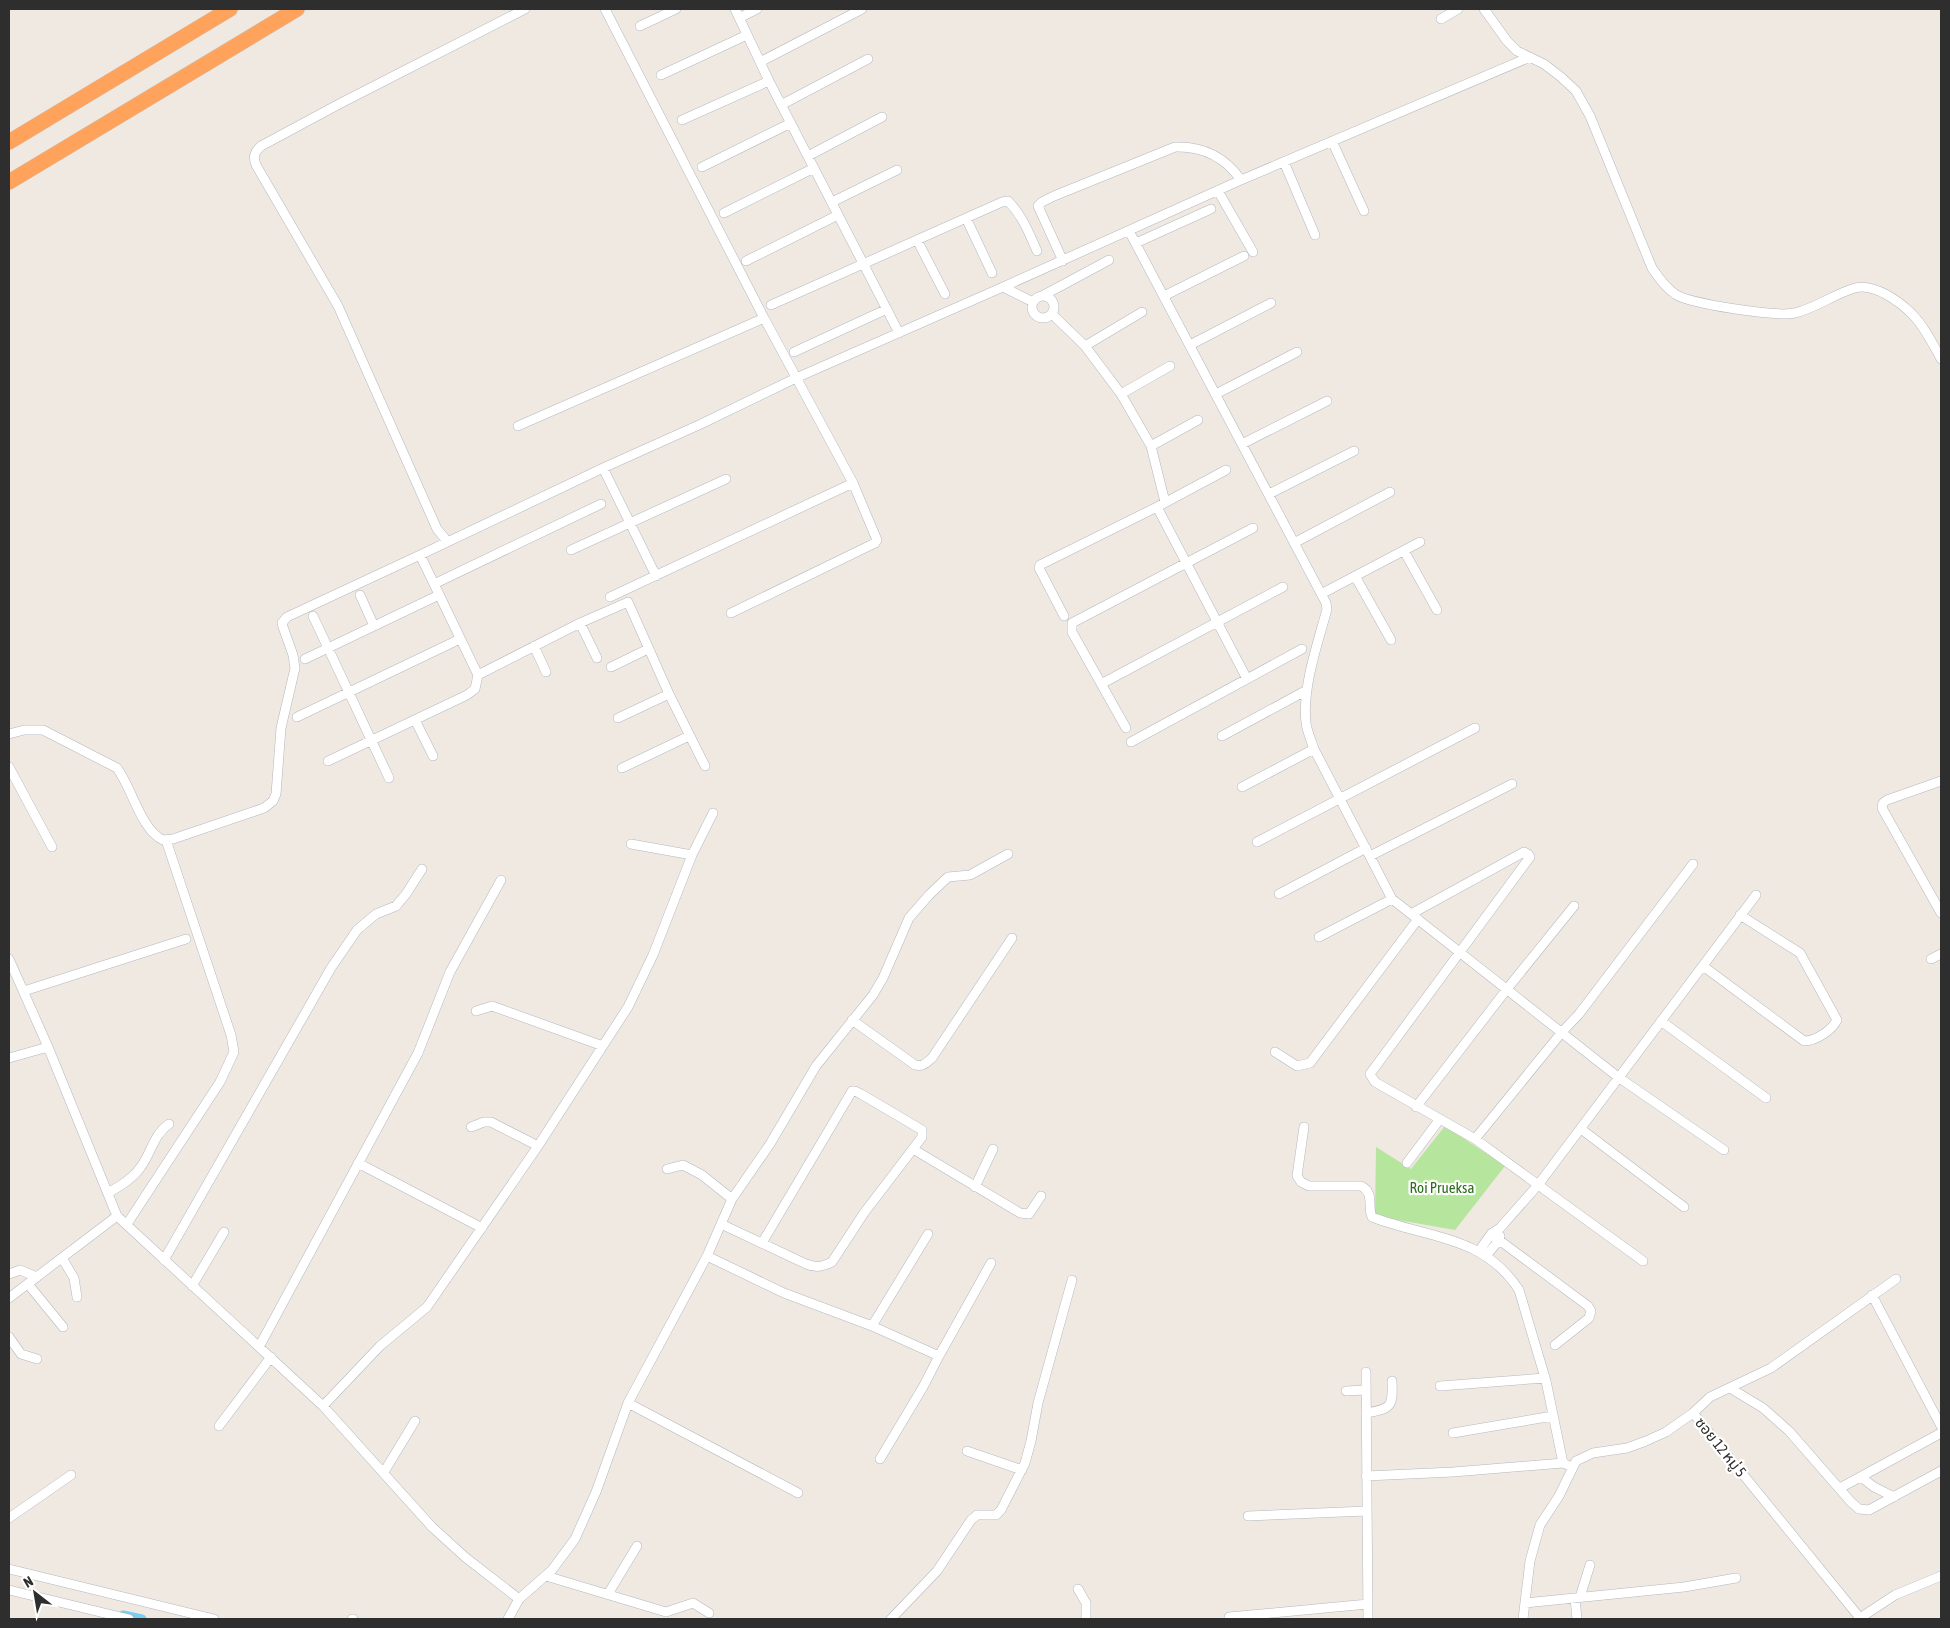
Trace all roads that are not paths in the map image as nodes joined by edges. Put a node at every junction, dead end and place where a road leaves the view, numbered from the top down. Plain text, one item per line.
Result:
1 (230, 9) edge
2 (297, 9) edge
3 (525, 9) edge
4 (605, 9) edge
5 (676, 9) edge
6 (735, 9) edge
7 (757, 9) edge
8 (862, 9) edge
9 (1458, 9) edge
10 (1484, 9) edge
11 (739, 18) junction
12 (1441, 19) dead end
13 (640, 26) dead end
14 (747, 35) junction
15 (1530, 57) junction
16 (868, 59) dead end
17 (760, 62) junction
18 (661, 75) dead end
19 (769, 81) junction
20 (781, 105) junction
21 (882, 116) dead end
22 (682, 120) dead end
23 (791, 123) junction
24 (1332, 140) junction
25 (9, 142) edge
26 (808, 156) junction
27 (1284, 162) junction
28 (702, 167) dead end
29 (814, 168) junction
30 (897, 170) dead end
31 (1241, 180) junction
32 (9, 182) edge
33 (1218, 191) junction
34 (832, 202) junction
35 (1211, 209) dead end
36 (1364, 211) dead end
37 (724, 212) dead end
38 (838, 215) junction
39 (966, 218) junction
40 (1129, 231) junction
41 (1315, 235) dead end
42 (917, 240) junction
43 (1136, 243) junction
44 (1037, 251) dead end
45 (1109, 260) dead end
46 (746, 261) dead end
47 (1062, 261) junction
48 (864, 263) junction
49 (992, 273) dead end
50 (1003, 288) junction
51 (945, 294) dead end
52 (1042, 296) junction
53 (1164, 296) junction
54 (1033, 302) junction
55 (1272, 302) dead end
56 (771, 305) dead end
57 (887, 309) junction
58 (1142, 312) dead end
59 (1052, 314) junction
60 (764, 318) junction
61 (899, 333) junction
62 (1190, 345) junction
63 (1084, 346) junction
64 (794, 352) dead end
65 (1297, 352) dead end
66 (1941, 359) edge
67 (1170, 366) dead end
68 (796, 378) junction
69 (1121, 394) junction
70 (1216, 394) junction
71 (1327, 401) dead end
72 (1198, 420) dead end
73 (518, 426) dead end
74 (1242, 444) junction
75 (1151, 446) junction
76 (1354, 451) dead end
77 (603, 468) junction
78 (1226, 470) dead end
79 (726, 479) dead end
80 (853, 483) junction
81 (1390, 492) dead end
82 (1268, 494) junction
83 (601, 504) dead end
84 (1161, 505) junction
85 (631, 522) junction
86 (1253, 528) dead end
87 (447, 542) junction
88 (1420, 542) dead end
89 (1294, 543) junction
90 (572, 550) dead end
91 (1404, 551) junction
92 (420, 555) junction
93 (1186, 564) junction
94 (656, 576) junction
95 (1355, 576) junction
96 (434, 584) junction
97 (1283, 587) dead end
98 (1321, 594) junction
99 (360, 595) dead end
100 (439, 595) junction
101 (610, 597) dead end
102 (1437, 610) dead end
103 (730, 613) dead end
104 (312, 616) dead end
105 (1064, 616) dead end
106 (1217, 622) junction
107 (580, 624) junction
108 (374, 626) junction
109 (460, 639) junction
110 (1391, 640) dead end
111 (534, 646) junction
112 (329, 648) junction
113 (648, 649) junction
114 (1302, 650) dead end
115 (598, 658) dead end
116 (305, 659) dead end
117 (611, 667) dead end
118 (546, 672) dead end
119 (478, 675) junction
120 (1247, 679) junction
121 (1101, 684) junction
122 (1307, 690) junction
123 (350, 693) junction
124 (669, 694) junction
125 (297, 717) dead end
126 (618, 718) dead end
127 (415, 720) junction
128 (1126, 728) dead end
129 (1475, 728) dead end
130 (9, 734) edge
131 (690, 736) junction
132 (1222, 736) dead end
133 (372, 740) junction
134 (1131, 742) dead end
135 (1314, 748) junction
136 (434, 756) dead end
137 (328, 761) dead end
138 (705, 766) dead end
139 (9, 767) edge
140 (622, 768) dead end
141 (389, 778) dead end
142 (1941, 781) edge
143 (1512, 784) dead end
144 (1242, 787) dead end
145 (1340, 799) junction
146 (713, 813) dead end
147 (166, 840) junction
148 (1257, 842) dead end
149 (631, 844) dead end
150 (52, 847) dead end
151 (1368, 852) junction
152 (1008, 854) dead end
153 (692, 855) junction
154 (1693, 864) dead end
155 (422, 869) dead end
156 (501, 880) dead end
157 (1279, 894) dead end
158 (1756, 895) dead end
159 (1392, 899) junction
160 (1574, 906) dead end
161 (1941, 913) edge
162 (1740, 915) junction
163 (1414, 917) junction
164 (1319, 937) dead end
165 (1012, 938) dead end
166 (186, 939) dead end
167 (1459, 953) junction
168 (1941, 954) edge
169 (1931, 959) dead end
170 (9, 960) edge
171 (1703, 966) junction
172 (1507, 989) junction
173 (24, 991) junction
174 (476, 1011) dead end
175 (852, 1020) junction
176 (1661, 1021) junction
177 (1562, 1032) junction
178 (603, 1046) junction
179 (48, 1047) junction
180 (1275, 1052) dead end
181 (9, 1058) edge
182 (1618, 1077) junction
183 (1766, 1098) dead end
184 (1416, 1107) junction
185 (1440, 1119) junction
186 (169, 1124) dead end
187 (471, 1127) dead end
188 (1304, 1127) dead end
189 (1580, 1128) junction
190 (1475, 1139) junction
191 (538, 1146) junction
192 (913, 1149) junction
193 (993, 1149) dead end
194 (1724, 1150) dead end
195 (358, 1163) junction
196 (1408, 1163) dead end
197 (667, 1170) dead end
198 (1538, 1185) junction
199 (975, 1186) junction
200 (108, 1193) junction
201 (1041, 1196) dead end
202 (732, 1199) junction
203 (1684, 1207) dead end
204 (117, 1216) junction
205 (127, 1224) junction
206 (721, 1224) junction
207 (482, 1228) junction
208 (1500, 1228) junction
209 (224, 1232) dead end
210 (928, 1234) dead end
211 (1491, 1234) junction
212 (1499, 1240) junction
213 (762, 1243) junction
214 (1483, 1254) junction
215 (707, 1256) junction
216 (62, 1258) junction
217 (164, 1260) junction
218 (1643, 1261) dead end
219 (991, 1263) dead end
220 (9, 1274) edge
221 (37, 1277) junction
222 (1896, 1279) dead end
223 (1072, 1280) dead end
224 (28, 1284) junction
225 (192, 1286) junction
226 (1872, 1296) junction
227 (77, 1297) dead end
228 (9, 1298) edge
229 (872, 1326) junction
230 (63, 1327) dead end
231 (9, 1337) edge
232 (1556, 1345) dead end
233 (259, 1347) junction
234 (939, 1356) junction
235 (271, 1357) junction
236 (37, 1360) dead end
237 (1366, 1372) dead end
238 (1545, 1378) junction
239 (1392, 1381) dead end
240 (1440, 1386) dead end
241 (1730, 1388) junction
242 (1365, 1390) junction
243 (1346, 1391) dead end
244 (628, 1403) junction
245 (323, 1406) junction
246 (1366, 1413) junction
247 (1693, 1413) junction
248 (1553, 1416) junction
249 (415, 1421) dead end
250 (219, 1426) dead end
251 (1941, 1426) edge
252 (1453, 1433) dead end
253 (1941, 1433) edge
254 (967, 1451) dead end
255 (880, 1459) dead end
256 (1563, 1463) junction
257 (1572, 1467) junction
258 (1022, 1470) junction
259 (1941, 1471) edge
260 (384, 1472) junction
261 (70, 1474) dead end
262 (1366, 1476) junction
263 (1861, 1477) junction
264 (1840, 1488) junction
265 (798, 1493) dead end
266 (1894, 1496) junction
267 (1367, 1511) junction
268 (1248, 1516) dead end
269 (9, 1518) edge
270 (637, 1546) dead end
271 (1590, 1565) dead end
272 (9, 1569) edge
273 (546, 1576) junction
274 (1941, 1576) edge
275 (1736, 1578) dead end
276 (1078, 1589) dead end
277 (9, 1590) edge
278 (608, 1594) junction
279 (1577, 1598) junction
280 (519, 1599) junction
281 (1525, 1603) junction
282 (1368, 1604) junction
283 (709, 1613) dead end
284 (1229, 1617) dead end
285 (893, 1618) edge
286 (129, 1619) edge
287 (214, 1619) edge
288 (508, 1619) edge
289 (1086, 1619) edge
290 (1368, 1619) edge
291 (1523, 1619) edge
292 (1577, 1619) edge
293 (1859, 1619) edge

1 - 25 highway
2 - 32 highway
3 - 87 street
4 - 60 street
5 - 13 street
6 - 11 street
7 - 11 street
8 - 17 street
9 - 12 street
10 - 15 street
11 - 14 street
14 - 17 street
14 - 18 street
15 - 24 street
15 - 66 street
16 - 20 street
17 - 19 street
19 - 20 street
19 - 22 street
20 - 23 street
21 - 26 street
23 - 26 street
23 - 28 street
24 - 27 street
24 - 36 street
26 - 29 street
27 - 31 street
27 - 41 street
29 - 34 street
29 - 37 street
30 - 34 street
31 - 33 street
31 - 47 street
33 - 40 street
33 - 53 street
34 - 38 street
35 - 43 street
38 - 46 street
38 - 48 street
39 - 42 street
39 - 44 street
39 - 49 street
40 - 43 street
40 - 47 street
42 - 48 street
42 - 51 street
43 - 53 street
45 - 52 street
47 - 50 street
48 - 56 street
48 - 57 street
50 - 54 street
50 - 61 street
52 - 54 street
52 - 59 street
53 - 62 street
54 - 59 street
55 - 62 street
57 - 61 street
57 - 64 street
58 - 63 street
59 - 63 street
60 - 68 street
60 - 73 street
61 - 68 street
62 - 70 street
63 - 69 street
65 - 70 street
67 - 69 street
68 - 77 street
68 - 80 street
69 - 75 street
70 - 74 street
71 - 74 street
72 - 75 street
74 - 82 street
75 - 84 street
76 - 82 street
77 - 85 street
77 - 87 street
78 - 84 street
79 - 85 street
80 - 94 street
80 - 103 street
81 - 89 street
82 - 89 street
83 - 96 street
84 - 93 street
84 - 105 street
85 - 90 street
85 - 94 street
86 - 93 street
87 - 92 street
88 - 91 street
89 - 98 street
91 - 95 street
91 - 102 street
92 - 96 street
92 - 147 street
93 - 106 street
93 - 121 street
94 - 101 street
95 - 98 street
95 - 110 street
96 - 100 street
97 - 106 street
98 - 122 street
99 - 108 street
100 - 108 street
100 - 109 street
104 - 112 street
106 - 120 street
106 - 121 street
107 - 111 street
107 - 113 street
107 - 115 street
108 - 112 street
109 - 119 street
109 - 123 street
111 - 118 street
111 - 119 street
112 - 116 street
112 - 123 street
113 - 117 street
113 - 124 street
114 - 120 street
119 - 127 street
120 - 134 street
121 - 128 street
122 - 132 street
122 - 135 street
123 - 125 street
123 - 133 street
124 - 126 street
124 - 131 street
127 - 133 street
127 - 136 street
129 - 145 street
130 - 147 street
131 - 138 street
131 - 140 street
133 - 137 street
133 - 141 street
135 - 144 street
135 - 145 street
139 - 150 street
142 - 161 street
143 - 151 street
145 - 148 street
145 - 151 street
146 - 153 street
147 - 205 street
149 - 153 street
151 - 157 street
151 - 159 street
152 - 175 street
153 - 178 street
154 - 177 street
155 - 217 street
156 - 195 street
158 - 162 street
159 - 163 street
159 - 164 street
160 - 172 street
162 - 171 street
162 - 171 street
163 - 167 street
163 - 167 street
163 - 180 street
165 - 175 street
166 - 173 street
167 - 172 street
167 - 184 street
168 - 169 street
170 - 173 street
171 - 176 street
172 - 177 street
172 - 184 street
173 - 179 street
174 - 178 street
175 - 202 street
176 - 182 street
176 - 183 street
177 - 182 street
177 - 190 street
178 - 191 street
179 - 181 street
179 - 200 street
182 - 189 street
182 - 194 street
184 - 185 street
185 - 190 street
185 - 196 street
186 - 200 street
187 - 191 street
188 - 214 street
189 - 198 street
189 - 203 street
190 - 198 street
191 - 207 street
192 - 199 street
192 - 213 street
192 - 213 street
193 - 199 street
195 - 207 street
195 - 233 street
197 - 202 street
198 - 208 street
198 - 218 street
199 - 201 street
200 - 204 street
202 - 206 street
204 - 205 street
204 - 216 street
205 - 217 street
206 - 213 street
206 - 215 street
207 - 245 street
208 - 211 street
208 - 212 street
209 - 225 street
210 - 229 street
211 - 212 street
211 - 214 street
212 - 214 street
212 - 232 street
214 - 238 street
215 - 229 street
215 - 244 street
216 - 221 street
216 - 227 street
217 - 225 street
219 - 234 street
220 - 221 street
221 - 224 street
222 - 226 street
223 - 258 street
224 - 228 street
224 - 230 street
225 - 233 street
226 - 241 street
226 - 251 street
229 - 234 street
231 - 236 street
233 - 235 street
234 - 255 street
235 - 245 street
235 - 250 street
237 - 242 street
238 - 240 street
238 - 248 street
239 - 246 street
241 - 247 street
241 - 264 street
242 - 243 street
242 - 246 street
244 - 265 street
244 - 273 street
245 - 260 street
246 - 262 street
247 - 257 street, ซอย 12 หมู่ 5
247 - 293 street, ซอย 12 หมู่ 5
248 - 252 street
248 - 256 street
249 - 260 street
253 - 263 street
254 - 258 street
256 - 257 street
256 - 262 street
257 - 281 street
258 - 285 street
259 - 266 street
260 - 280 street
261 - 269 street
262 - 267 street
263 - 264 street
263 - 266 street
264 - 266 street
267 - 268 street
267 - 282 street
270 - 278 street
271 - 279 street
272 - 287 street
273 - 278 street
273 - 280 street
274 - 293 street, ซอย 12 หมู่ 5
275 - 279 street
276 - 289 street
277 - 286 street
278 - 283 street
279 - 281 street
279 - 292 street
280 - 288 street
281 - 291 street
282 - 284 street
282 - 290 street

